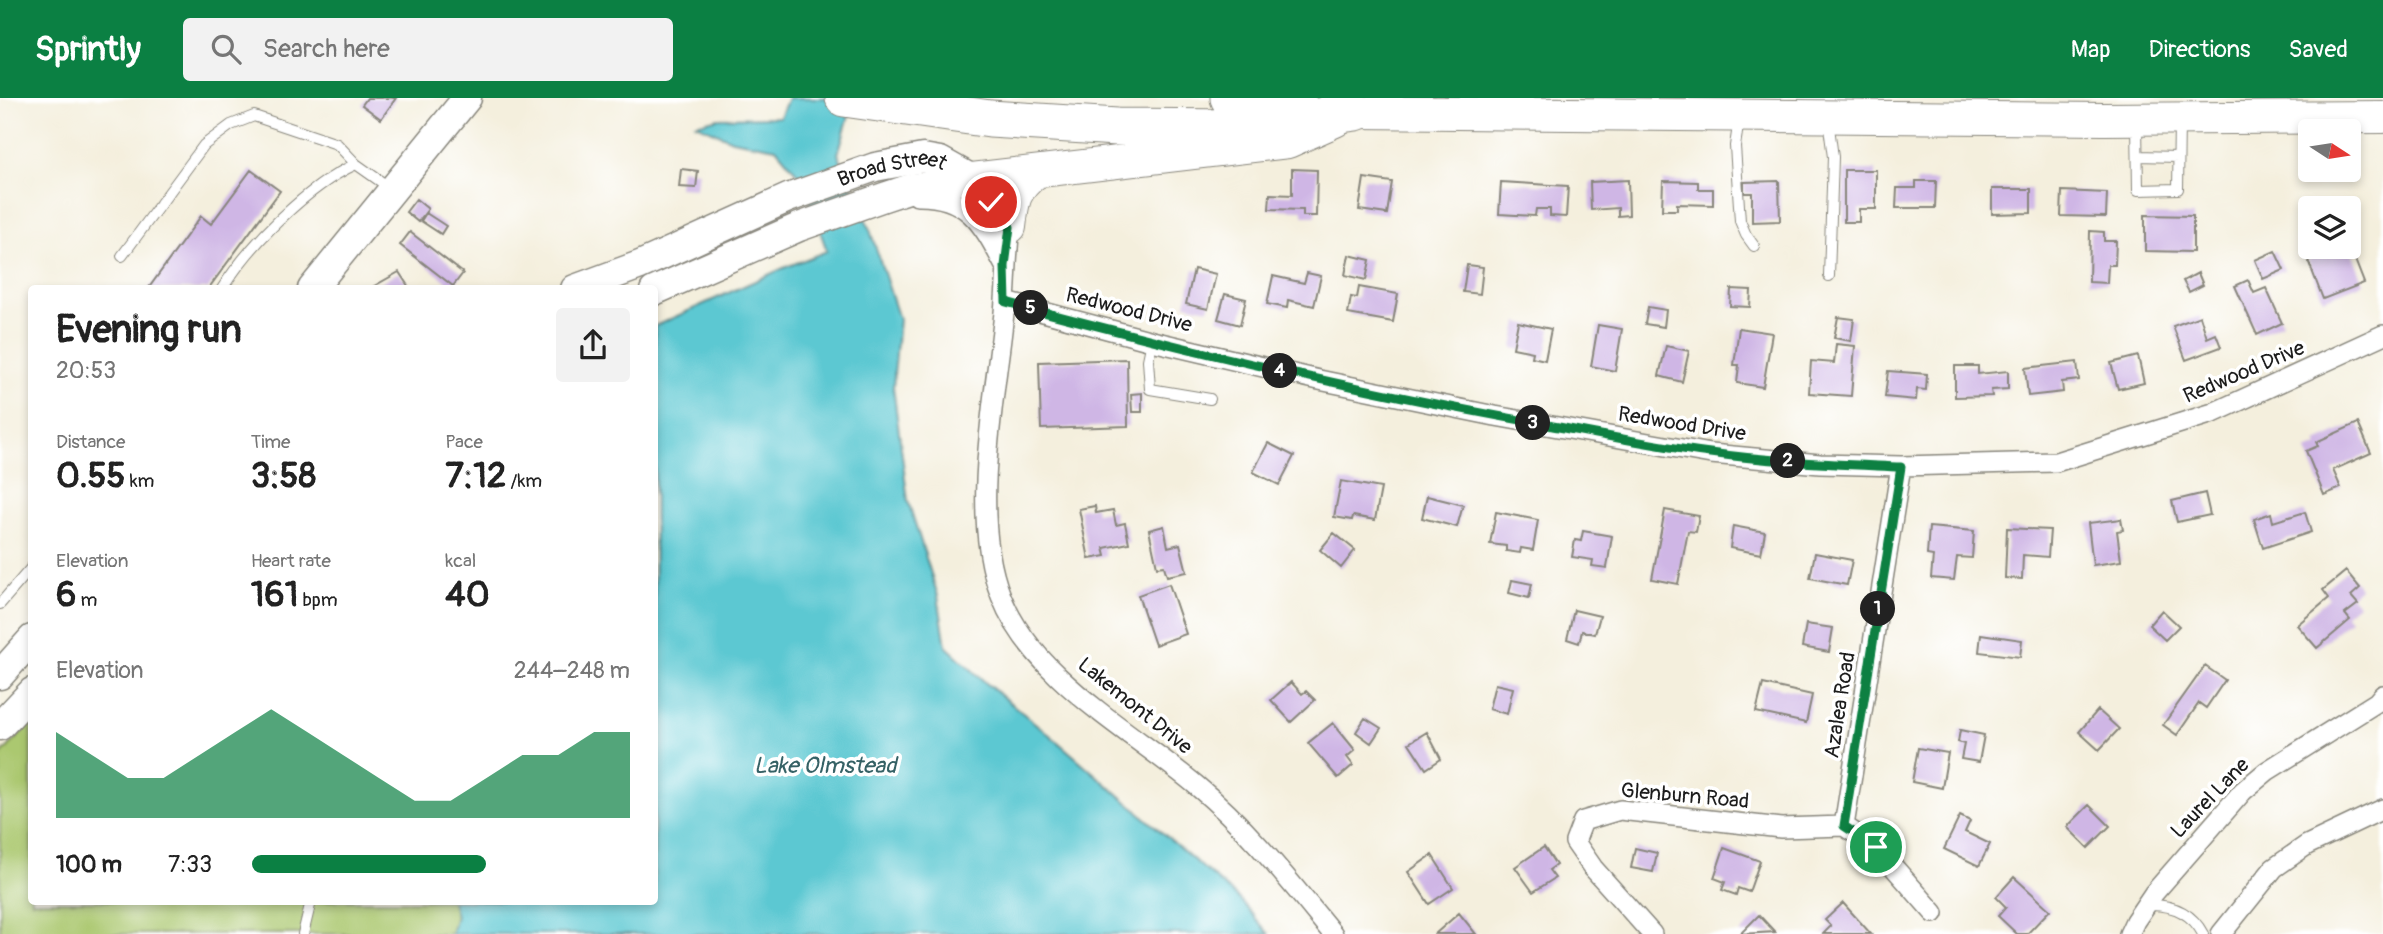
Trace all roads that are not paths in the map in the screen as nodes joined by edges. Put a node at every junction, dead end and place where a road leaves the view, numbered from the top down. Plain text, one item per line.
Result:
1 (467, 98) edge
2 (844, 98) edge
3 (1229, 98) edge
4 (1283, 98) edge
5 (2104, 108) edge
6 (1356, 111) junction
7 (1740, 115) junction
8 (1828, 116) junction
9 (2383, 117) edge
10 (2179, 118) junction
11 (2137, 119) junction
12 (2138, 156) junction
13 (2178, 157) junction
14 (356, 164) junction
15 (1036, 172) junction
16 (972, 179) junction
17 (391, 189) junction
18 (884, 197) junction
19 (1010, 227) junction
20 (1754, 246) dead end
21 (122, 256) dead end
22 (1005, 266) junction
23 (1829, 276) dead end
24 (225, 285) edge
25 (315, 285) edge
26 (586, 285) edge
27 (658, 288) edge
28 (1006, 302) junction
29 (2383, 335) edge
30 (1152, 341) junction
31 (1210, 399) dead end
32 (1901, 467) junction
33 (28, 572) edge
34 (0, 604) edge
35 (28, 644) edge
36 (28, 653) edge
37 (0, 676) edge
38 (2383, 695) edge
39 (28, 696) edge
40 (0, 726) edge
41 (2383, 809) edge
42 (1844, 826) junction
43 (309, 905) edge
44 (2146, 905) junction
45 (1934, 913) dead end
46 (303, 934) edge
47 (1333, 934) edge
48 (1651, 934) edge
49 (2129, 934) edge
50 (2203, 934) edge
51 (2221, 934) edge

1 - 17 main road
2 - 6 highway
3 - 6 highway
4 - 6 main road
5 - 8 main road
5 - 11 main road
6 - 7 main road
6 - 15 main road
7 - 8 main road
7 - 20 lane
8 - 23 lane
9 - 10 main road
10 - 11 main road
10 - 13 lane
11 - 12 lane
12 - 13 lane
12 - 13 lane
14 - 17 lane
14 - 21 lane
14 - 24 lane
15 - 16 main road
15 - 19 main road
16 - 18 main road, Broad Street
16 - 19 street
16 - 26 main road, Broad Street
17 - 25 main road
18 - 22 street, Lakemont Drive
18 - 27 main road, Broad Street
19 - 22 street, Lakemont Drive
22 - 28 street, Lakemont Drive
28 - 30 street, Redwood Drive
28 - 47 street, Lakemont Drive
29 - 32 street, Redwood Drive
30 - 31 lane
30 - 32 street, Redwood Drive
32 - 42 street, Azalea Road
33 - 34 lane
35 - 37 main road
36 - 37 main road
38 - 44 street, Laurel Lane
39 - 40 main road
41 - 51 street
42 - 45 street
42 - 48 street, Glenburn Road
43 - 46 lane
44 - 49 street, Laurel Lane
44 - 50 lane

